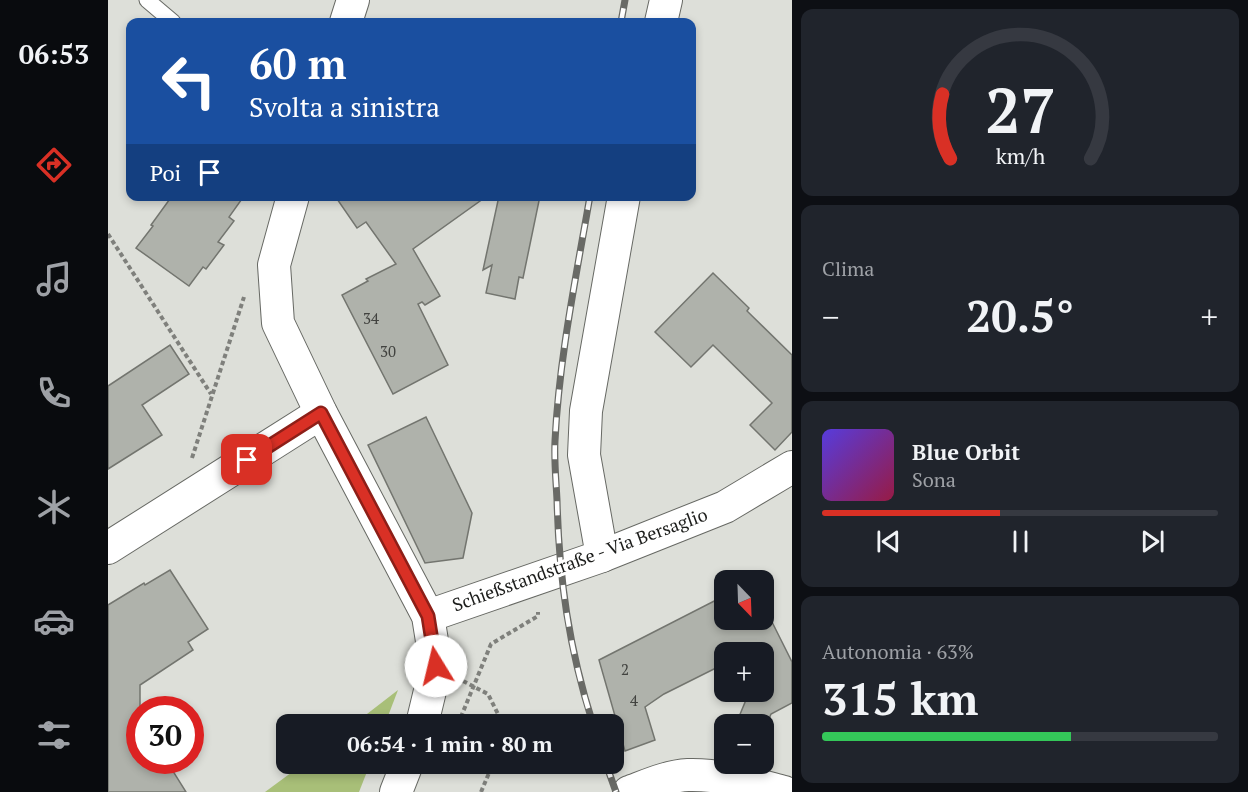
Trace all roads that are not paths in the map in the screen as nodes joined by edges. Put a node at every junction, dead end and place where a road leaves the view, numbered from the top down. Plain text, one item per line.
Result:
1 (147, 0) edge
2 (353, 0) edge
3 (666, 0) edge
4 (168, 18) edge
5 (347, 18) edge
6 (662, 18) edge
7 (292, 201) edge
8 (623, 201) edge
9 (321, 413) junction
10 (792, 467) edge
11 (108, 548) edge
12 (602, 556) junction
13 (428, 616) junction
14 (424, 714) edge
15 (403, 774) edge
16 (396, 792) edge
17 (630, 792) edge
18 (784, 792) edge

1 - 4 lane
2 - 5 street
3 - 6 street
7 - 9 street
8 - 12 street
9 - 11 street
9 - 13 street
10 - 12 street, Schießstandstraße - Via Bersaglio
12 - 13 street, Schießstandstraße - Via Bersaglio
13 - 14 street
15 - 16 street
17 - 18 street

